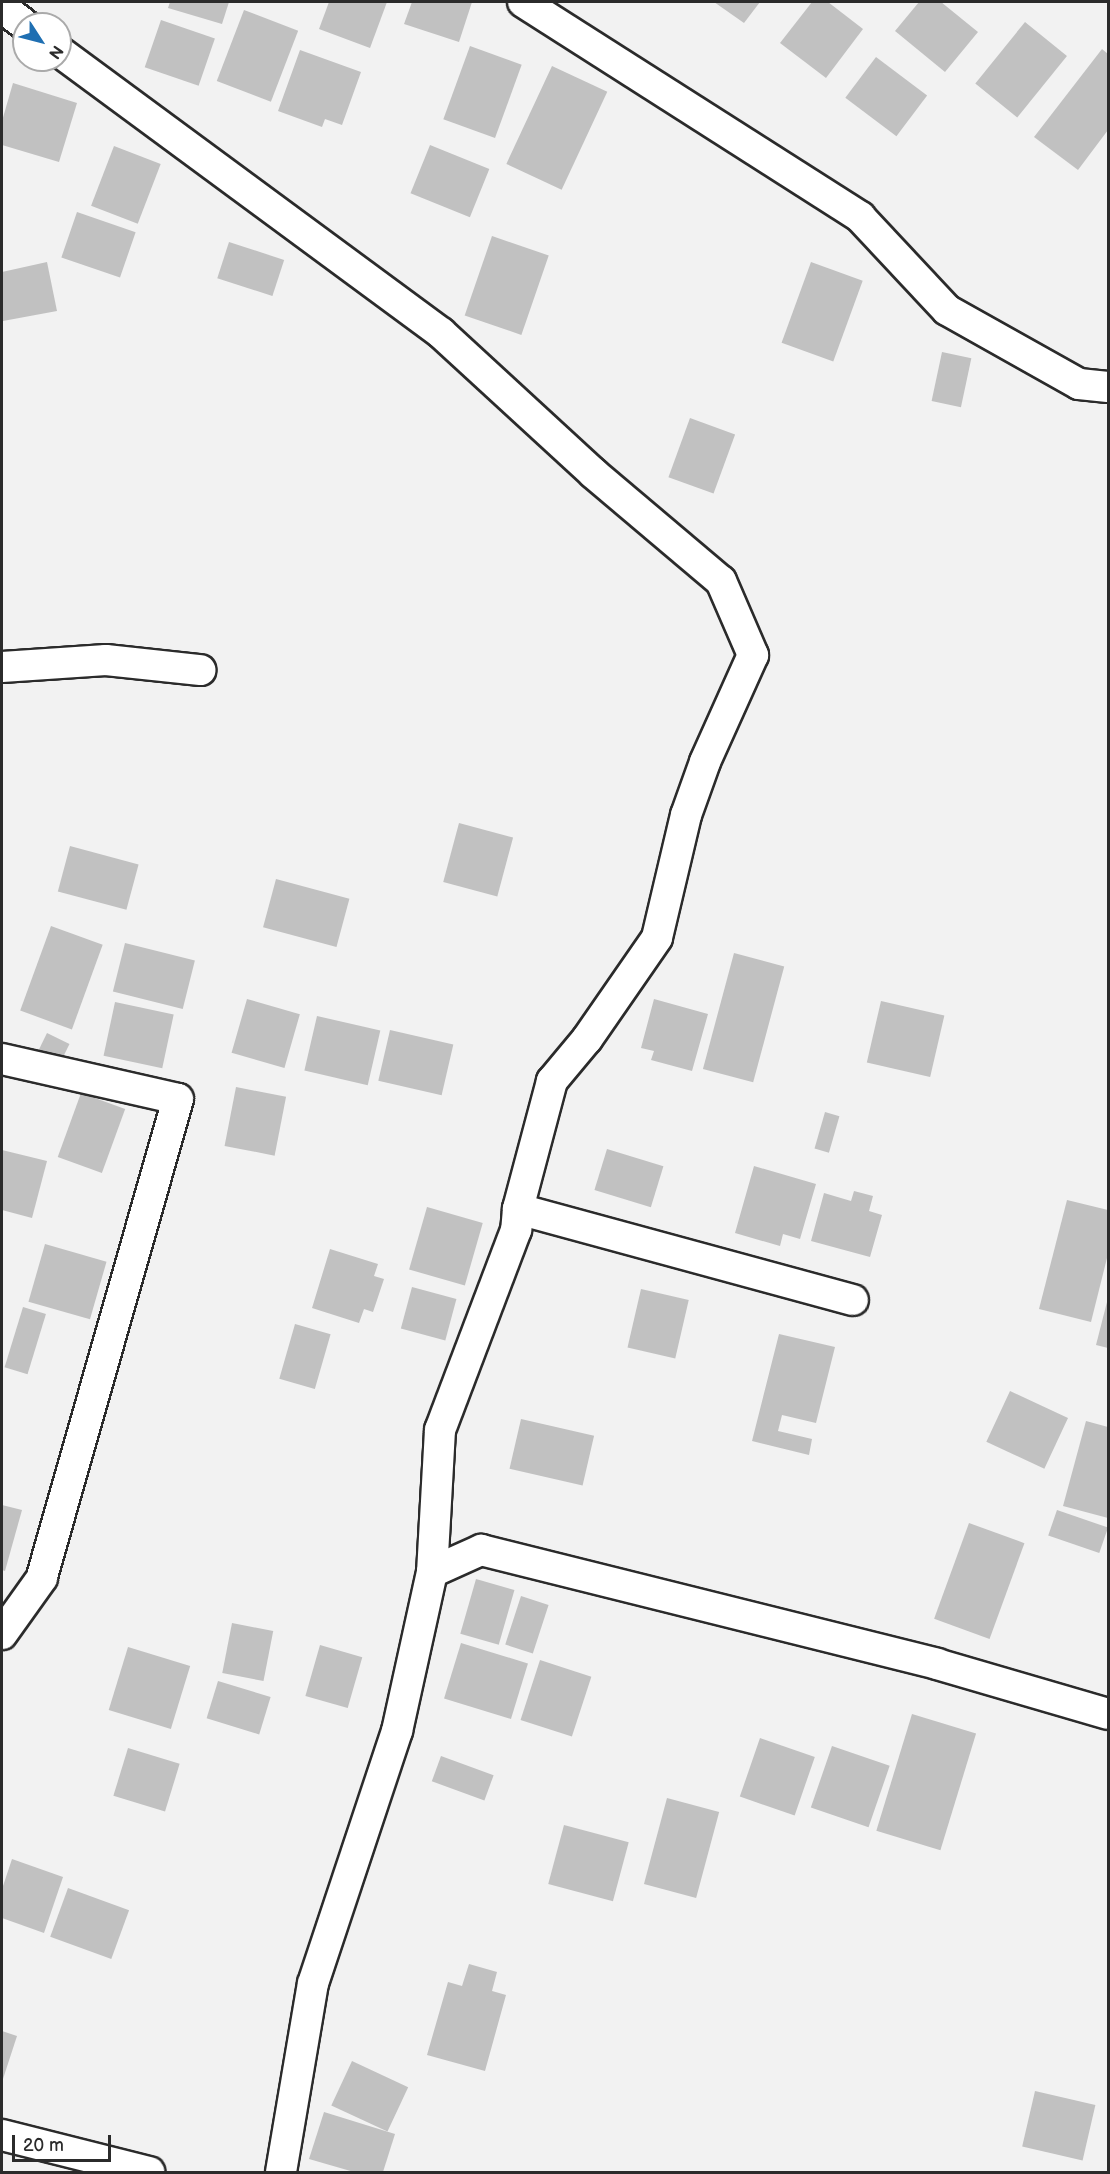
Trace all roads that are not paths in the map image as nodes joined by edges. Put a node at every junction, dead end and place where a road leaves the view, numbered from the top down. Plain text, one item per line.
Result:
1 (523, 2) edge
2 (72, 61) edge
3 (1108, 387) edge
4 (2, 667) edge
5 (200, 670) dead end
6 (2, 1059) edge
7 (518, 1209) junction
8 (853, 1300) dead end
9 (432, 1572) junction
10 (2, 1634) edge
11 (1108, 1714) edge
12 (2, 2135) edge
13 (149, 2172) edge
14 (281, 2172) edge

1 - 3 street
2 - 7 street
4 - 5 street
6 - 10 street
7 - 8 street
7 - 9 street
9 - 11 street
9 - 14 street
12 - 13 street

